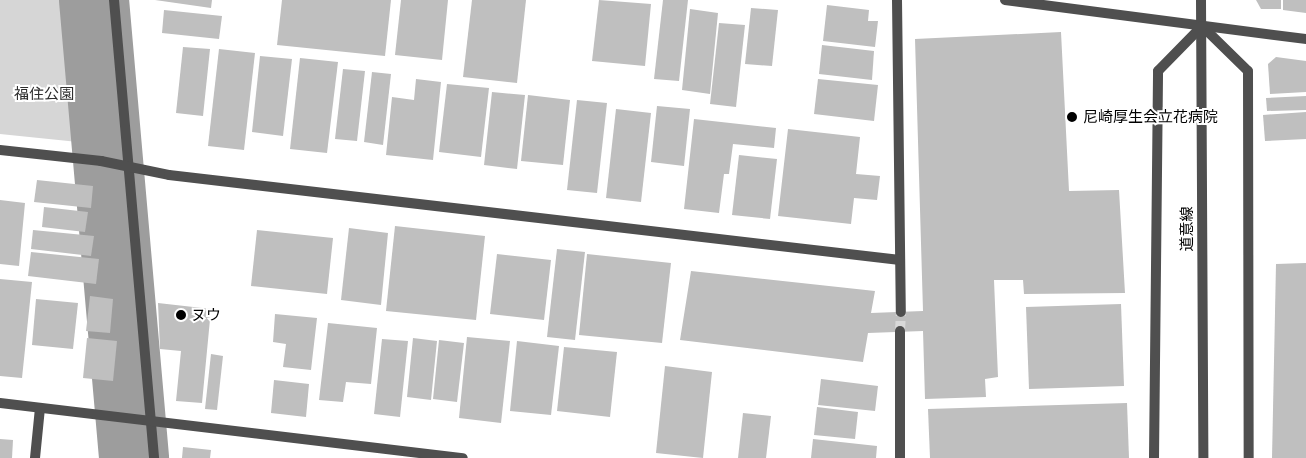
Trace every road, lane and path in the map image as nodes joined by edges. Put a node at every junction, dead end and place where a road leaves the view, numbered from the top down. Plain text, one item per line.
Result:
1 (114, 0) edge
2 (897, 0) edge
3 (1005, 0) edge
4 (1201, 0) edge
5 (1202, 26) junction
6 (1306, 39) edge
7 (0, 150) edge
8 (130, 167) junction
9 (900, 260) junction
10 (901, 312) tunnel mouth
11 (900, 331) tunnel mouth
12 (0, 403) edge
13 (40, 408) junction
14 (151, 421) junction
15 (35, 458) edge
16 (154, 458) edge
17 (463, 458) edge
18 (900, 458) edge
19 (1154, 458) edge
20 (1203, 458) edge
21 (1249, 458) edge

1 - 8 street
2 - 9 street
3 - 5 street
4 - 5 street, 道意線
5 - 6 street
5 - 19 street
5 - 20 street, 道意線
5 - 21 street
7 - 8 street
8 - 9 street
8 - 14 street
9 - 10 street
11 - 18 street
12 - 13 street
13 - 14 street
13 - 15 street
14 - 16 street
14 - 17 street

